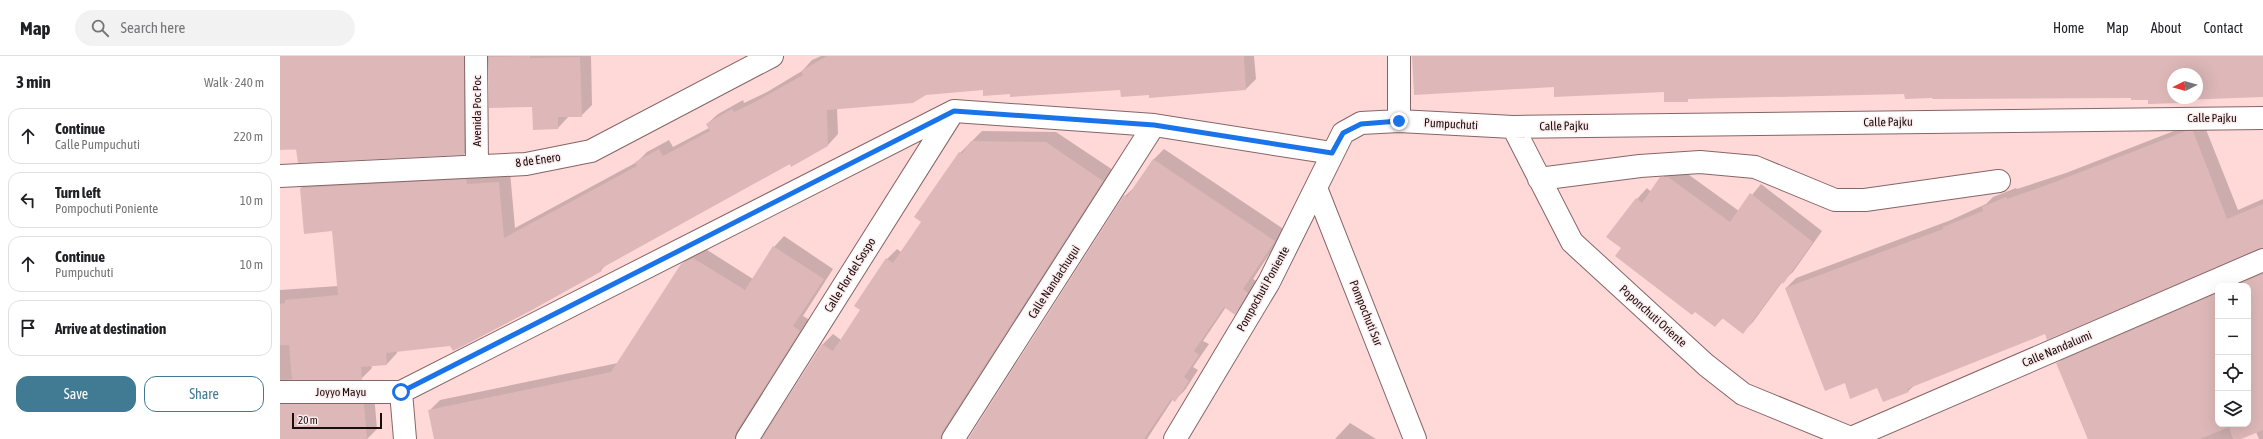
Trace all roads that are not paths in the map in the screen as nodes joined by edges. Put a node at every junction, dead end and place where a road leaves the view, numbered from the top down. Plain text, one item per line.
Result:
1 (476, 56) edge
2 (772, 56) edge
3 (1398, 56) edge
4 (954, 111) junction
5 (2263, 118) edge
6 (1399, 121) junction
7 (1154, 125) junction
8 (1513, 127) junction
9 (1343, 133) joint
10 (1332, 153) junction
11 (477, 165) junction
12 (280, 176) edge
13 (1539, 180) junction
14 (1999, 181) dead end
15 (1316, 188) junction
16 (2263, 260) edge
17 (280, 392) edge
18 (401, 392) junction
19 (405, 439) edge
20 (747, 439) edge
21 (953, 439) edge
22 (1175, 439) edge
23 (1415, 439) edge
24 (1852, 439) edge

1 - 11 street, Avenida Poc Poc
2 - 11 street, 8 de Enero
3 - 6 street
4 - 7 street
4 - 18 street
4 - 20 street, Calle Flor del Sospo
5 - 8 street, Calle Pajku
6 - 8 street, Pumpuchuti
6 - 9 street, Pumpuchuti
7 - 10 street
7 - 21 street, Calle Nandachuqui
8 - 13 street, Poponchuti Oriente
9 - 10 street, Pompochuti Poniente
10 - 15 street, Pompochuti Poniente
11 - 12 street, 8 de Enero
13 - 14 street
13 - 24 street, Poponchuti Oriente
15 - 22 street, Pompochuti Poniente
15 - 23 street, Pompochuti Sur
16 - 24 street, Calle Nandalumi
17 - 18 street, Joyyo Mayu
18 - 19 street

